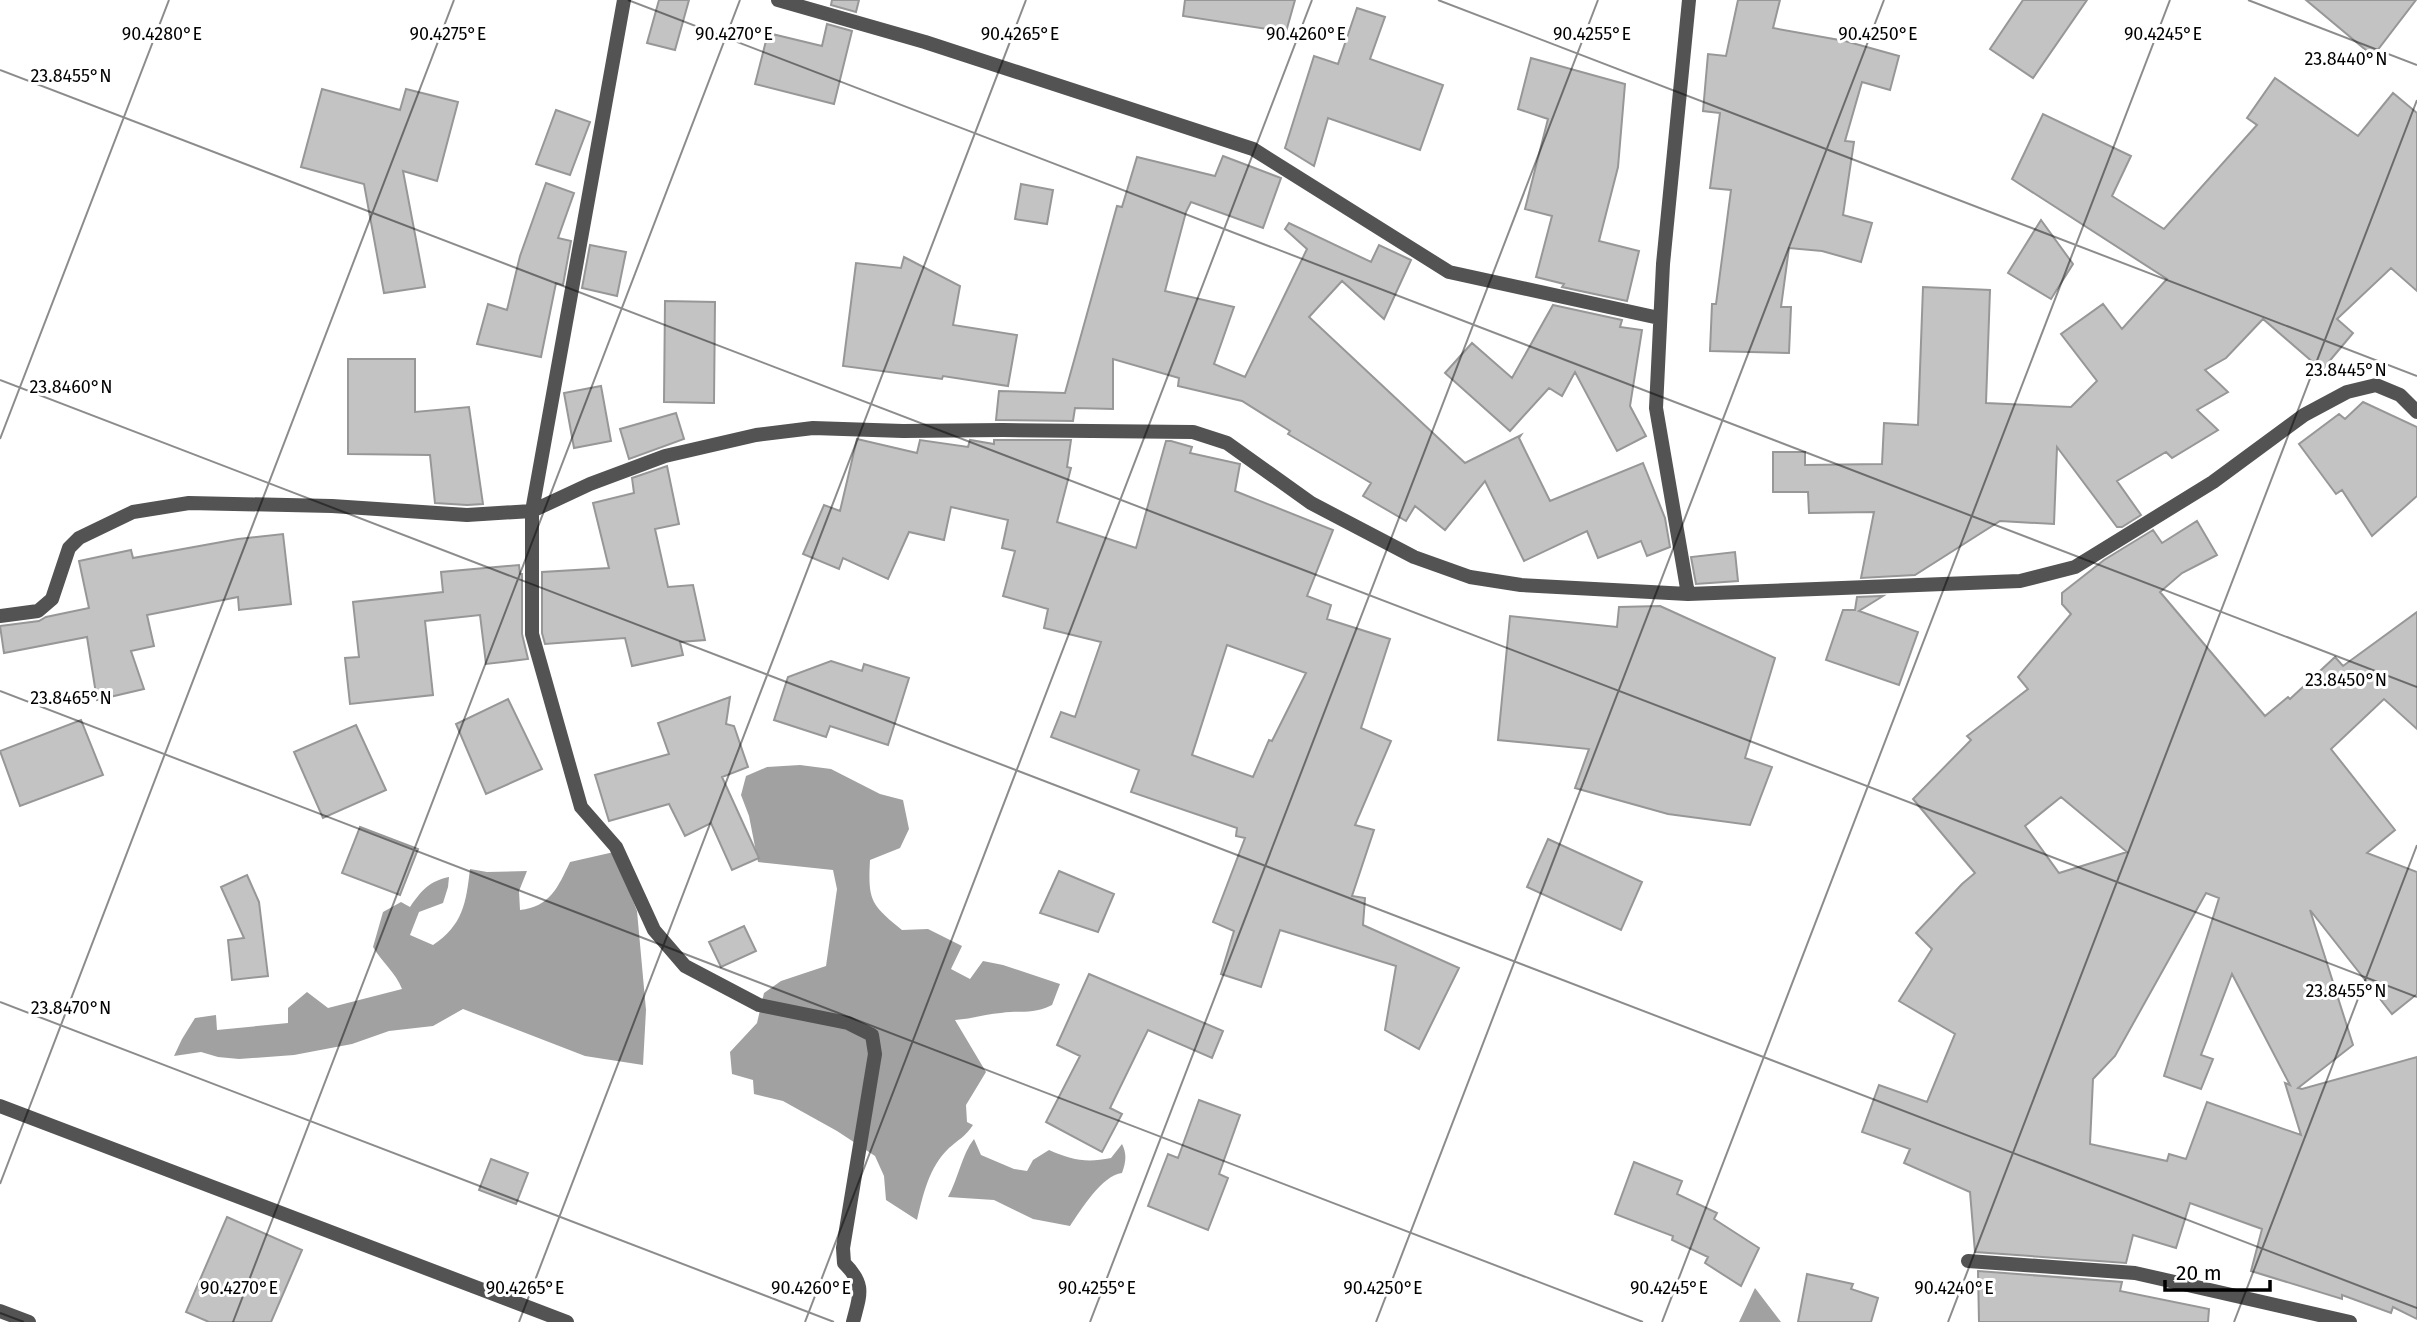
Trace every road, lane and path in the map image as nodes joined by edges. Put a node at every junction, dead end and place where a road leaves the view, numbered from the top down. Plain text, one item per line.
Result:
1 (624, 0) edge
2 (778, 0) edge
3 (1689, 0) edge
4 (1659, 318) junction
5 (2417, 412) edge
6 (532, 511) junction
7 (1688, 594) junction
8 (0, 616) edge
9 (0, 1106) edge
10 (1968, 1261) dead end
11 (0, 1311) edge
12 (29, 1322) edge
13 (567, 1322) edge
14 (853, 1322) edge
15 (2350, 1322) edge

1 - 6 street
2 - 4 street
3 - 4 street
4 - 7 street
5 - 7 street
6 - 7 street
6 - 8 street
6 - 14 street
9 - 13 street
10 - 15 street
11 - 12 street

